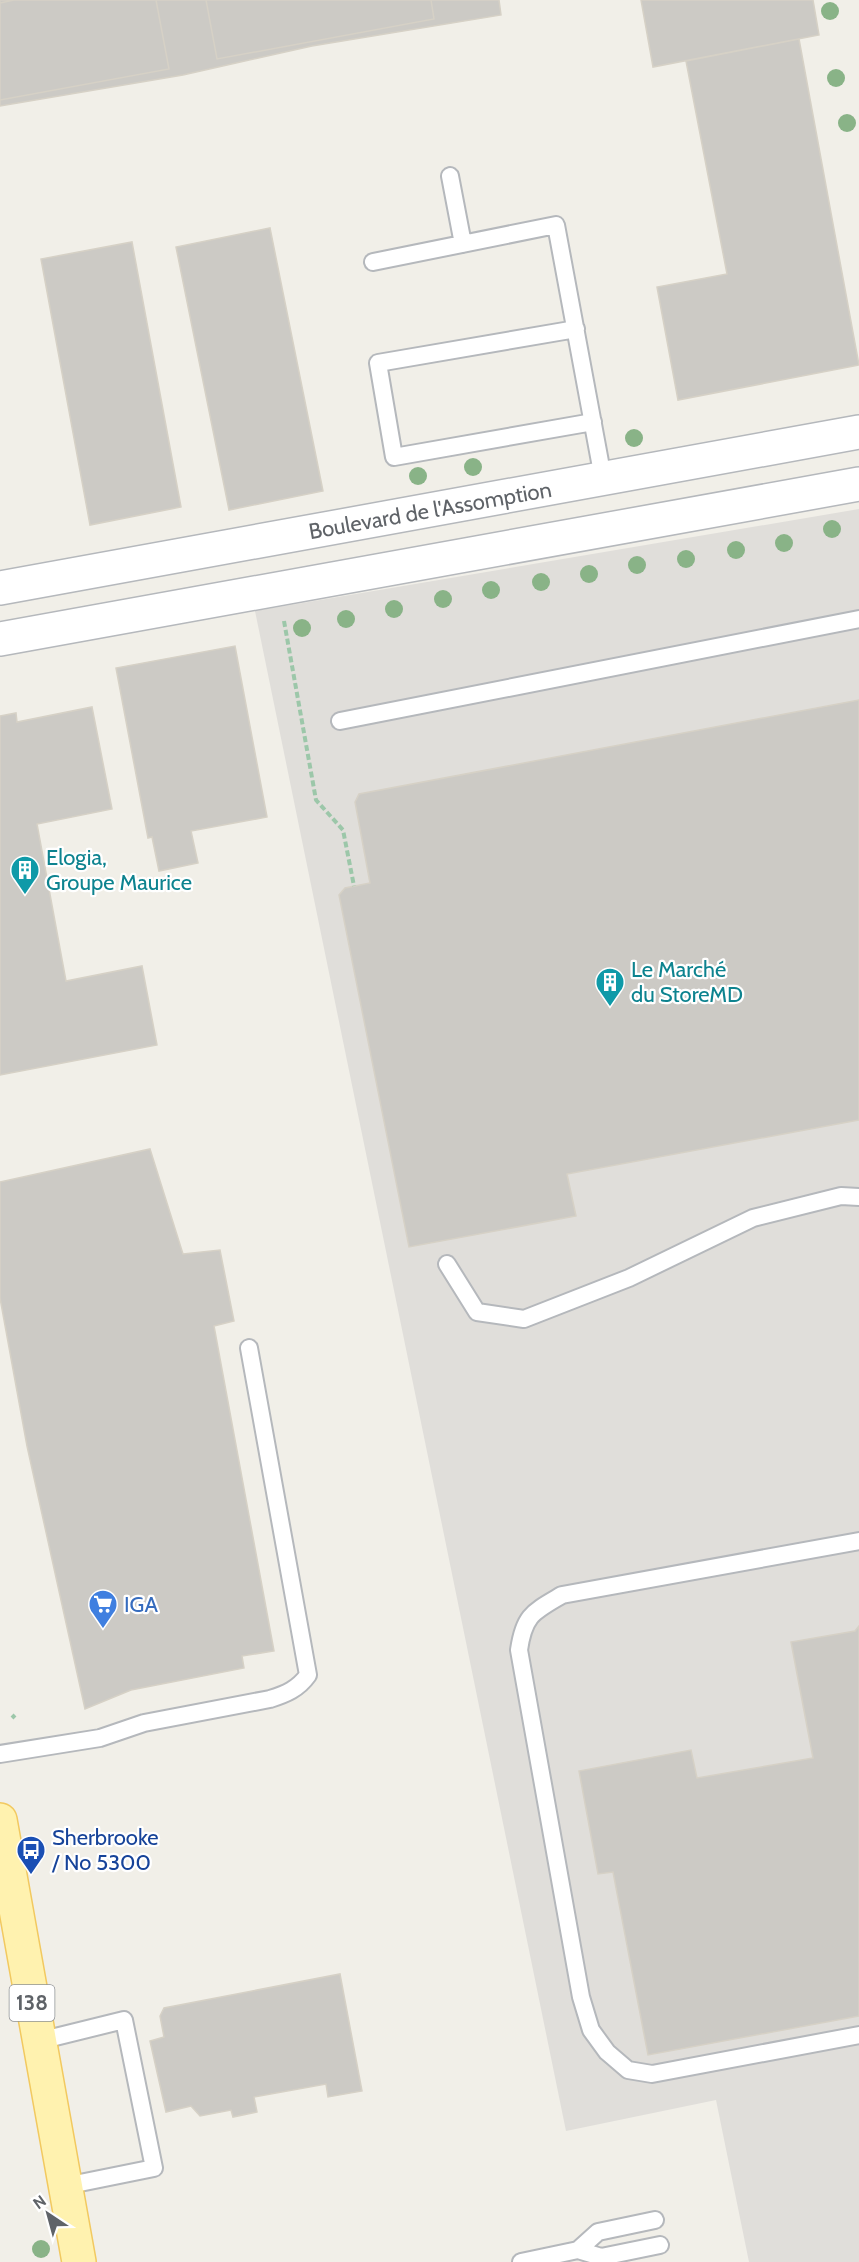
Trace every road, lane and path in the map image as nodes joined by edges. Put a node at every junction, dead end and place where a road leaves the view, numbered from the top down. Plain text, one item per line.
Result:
1 (450, 176) dead end
2 (462, 244) junction
3 (373, 262) dead end
4 (576, 329) junction
5 (592, 422) junction
6 (859, 432) edge
7 (603, 478) junction
8 (859, 484) edge
9 (0, 588) edge
10 (859, 619) edge
11 (284, 621) dead end
12 (0, 639) edge
13 (340, 721) dead end
14 (354, 886) dead end
15 (859, 1197) edge
16 (447, 1264) dead end
17 (249, 1347) dead end
18 (859, 1541) edge
19 (0, 1754) edge
20 (0, 1820) edge
21 (859, 2035) edge
22 (39, 2041) junction
23 (64, 2186) junction
24 (655, 2220) dead end
25 (660, 2244) dead end
26 (578, 2250) junction
27 (79, 2262) edge
28 (522, 2262) edge

1 - 2 lane
2 - 3 lane
2 - 4 lane
4 - 5 lane
4 - 5 lane
5 - 7 lane
6 - 7 street, Boulevard de l'Assomption
7 - 9 street, Boulevard de l'Assomption
8 - 12 street
10 - 13 lane
11 - 14 path
15 - 16 lane
17 - 19 lane
18 - 21 lane
20 - 22 main road, 138
22 - 23 main road, 138
22 - 23 lane
23 - 27 main road, 138
24 - 26 lane
25 - 26 lane
26 - 28 lane

